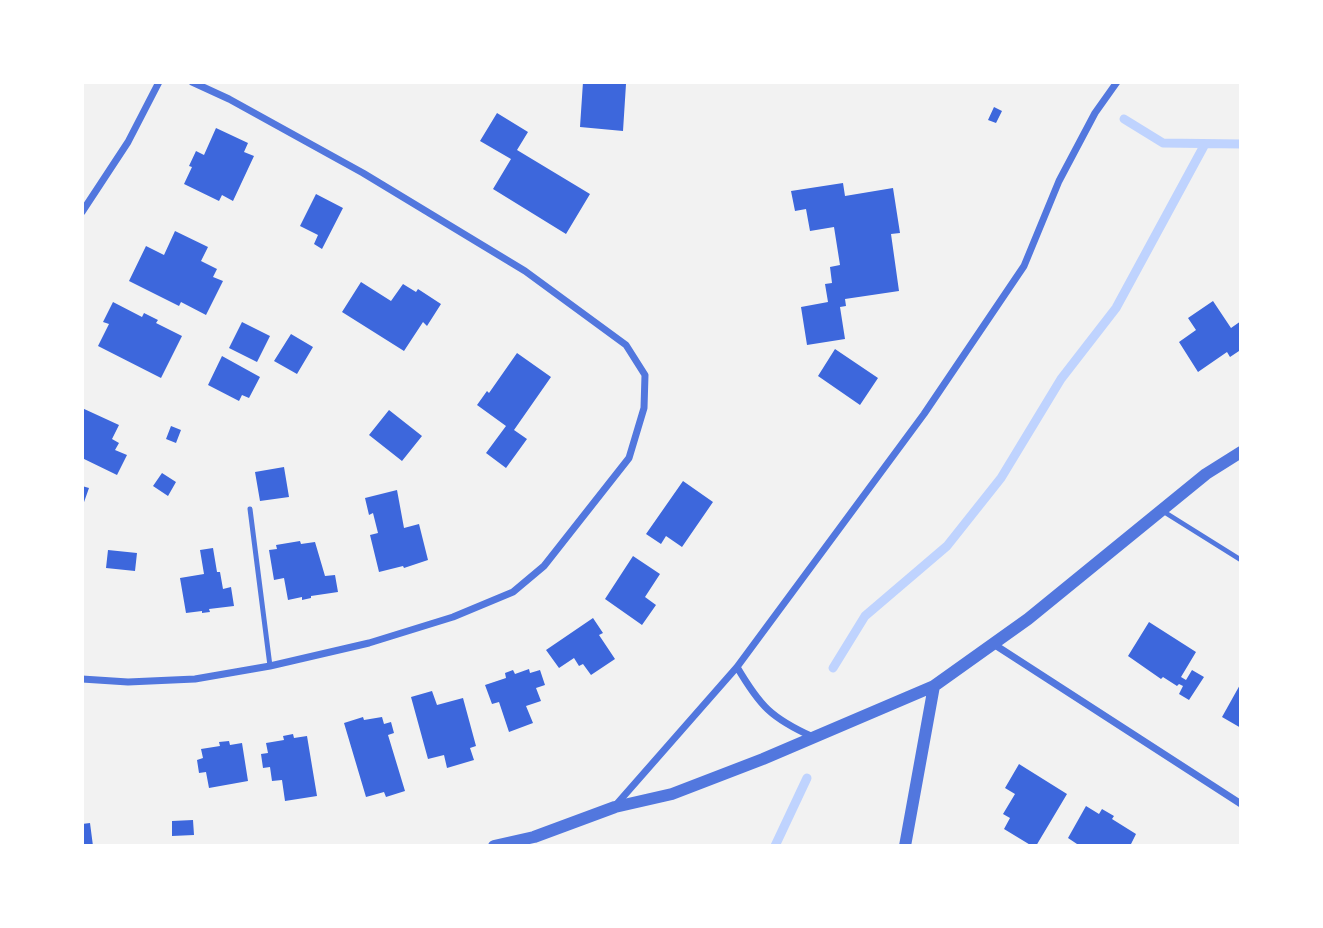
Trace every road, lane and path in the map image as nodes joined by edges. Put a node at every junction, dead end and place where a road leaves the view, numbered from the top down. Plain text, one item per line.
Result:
1 (159, 82) edge
2 (192, 82) edge
3 (1117, 82) edge
4 (82, 212) edge
5 (1241, 452) edge
6 (250, 509) dead end
7 (1161, 510) junction
8 (1241, 560) edge
9 (995, 645) junction
10 (270, 666) junction
11 (737, 667) junction
12 (82, 679) edge
13 (934, 686) junction
14 (813, 737) junction
15 (1241, 804) edge
16 (615, 807) junction
17 (494, 846) edge
18 (905, 846) edge

1 - 4 street
2 - 10 street
3 - 11 street
5 - 7 street
6 - 10 lane
7 - 8 lane
7 - 9 street
9 - 13 street
9 - 15 street
10 - 12 street
11 - 14 street
11 - 16 street
13 - 14 street
13 - 18 street
14 - 16 street
16 - 17 street

